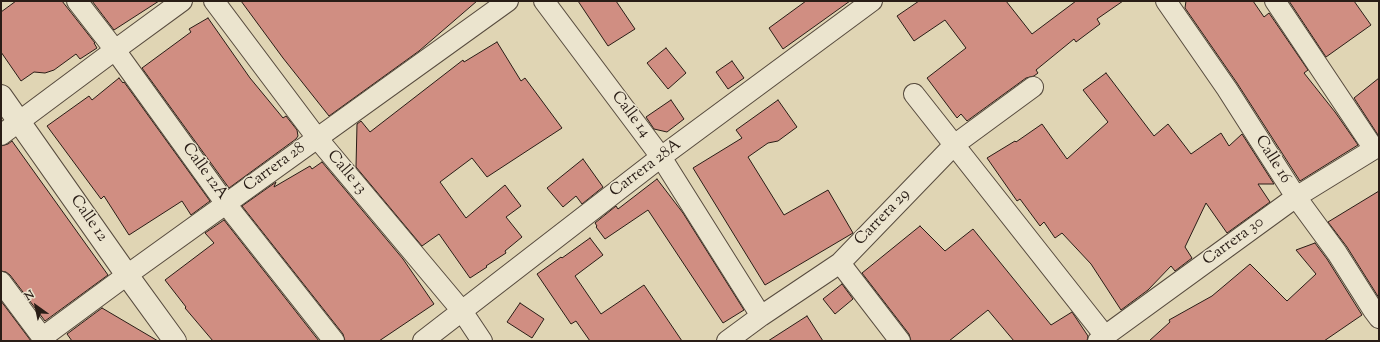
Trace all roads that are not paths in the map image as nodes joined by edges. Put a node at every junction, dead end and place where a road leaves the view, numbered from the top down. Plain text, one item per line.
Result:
1 (77, 1) edge
2 (182, 1) edge
3 (214, 1) edge
4 (508, 1) edge
5 (544, 1) edge
6 (872, 1) edge
7 (1166, 1) edge
8 (1275, 1) edge
9 (114, 50) junction
10 (1033, 87) dead end
11 (914, 94) dead end
12 (1, 96) edge
13 (20, 122) junction
14 (1, 135) edge
15 (317, 138) junction
16 (954, 145) junction
17 (661, 157) junction
18 (1296, 197) junction
19 (226, 204) junction
20 (840, 263) junction
21 (127, 275) junction
22 (1, 282) edge
23 (462, 311) junction
24 (761, 316) junction
25 (1379, 318) edge
26 (44, 339) edge
27 (1101, 339) edge
28 (175, 341) edge
29 (334, 341) edge
30 (424, 341) edge
31 (482, 341) edge
32 (727, 341) edge
33 (900, 341) edge

1 - 9 street, Calle 12A
2 - 9 street
3 - 15 street, Calle 13
4 - 15 street, Carrera 28
5 - 17 street, Calle 14
6 - 17 street, Carrera 28A
7 - 18 street, Calle 16
8 - 18 street, Carrera 30
9 - 13 street
9 - 19 street, Calle 12A
10 - 16 street, Carrera 29
11 - 16 street
12 - 13 street, Calle 12
13 - 14 street
13 - 21 street, Calle 12
15 - 19 street, Carrera 28
15 - 23 street, Calle 13
16 - 20 street, Carrera 29
16 - 27 street
17 - 23 street, Carrera 28A
17 - 24 street, Calle 14
18 - 25 street, Calle 16
18 - 27 street, Carrera 30
19 - 21 street, Carrera 28
19 - 29 street, Calle 12A
20 - 24 street, Carrera 29
20 - 33 street
21 - 26 street, Carrera 28
21 - 28 street, Calle 12
22 - 26 street
23 - 30 street, Carrera 28A
23 - 31 street, Calle 13
24 - 32 street, Carrera 29

